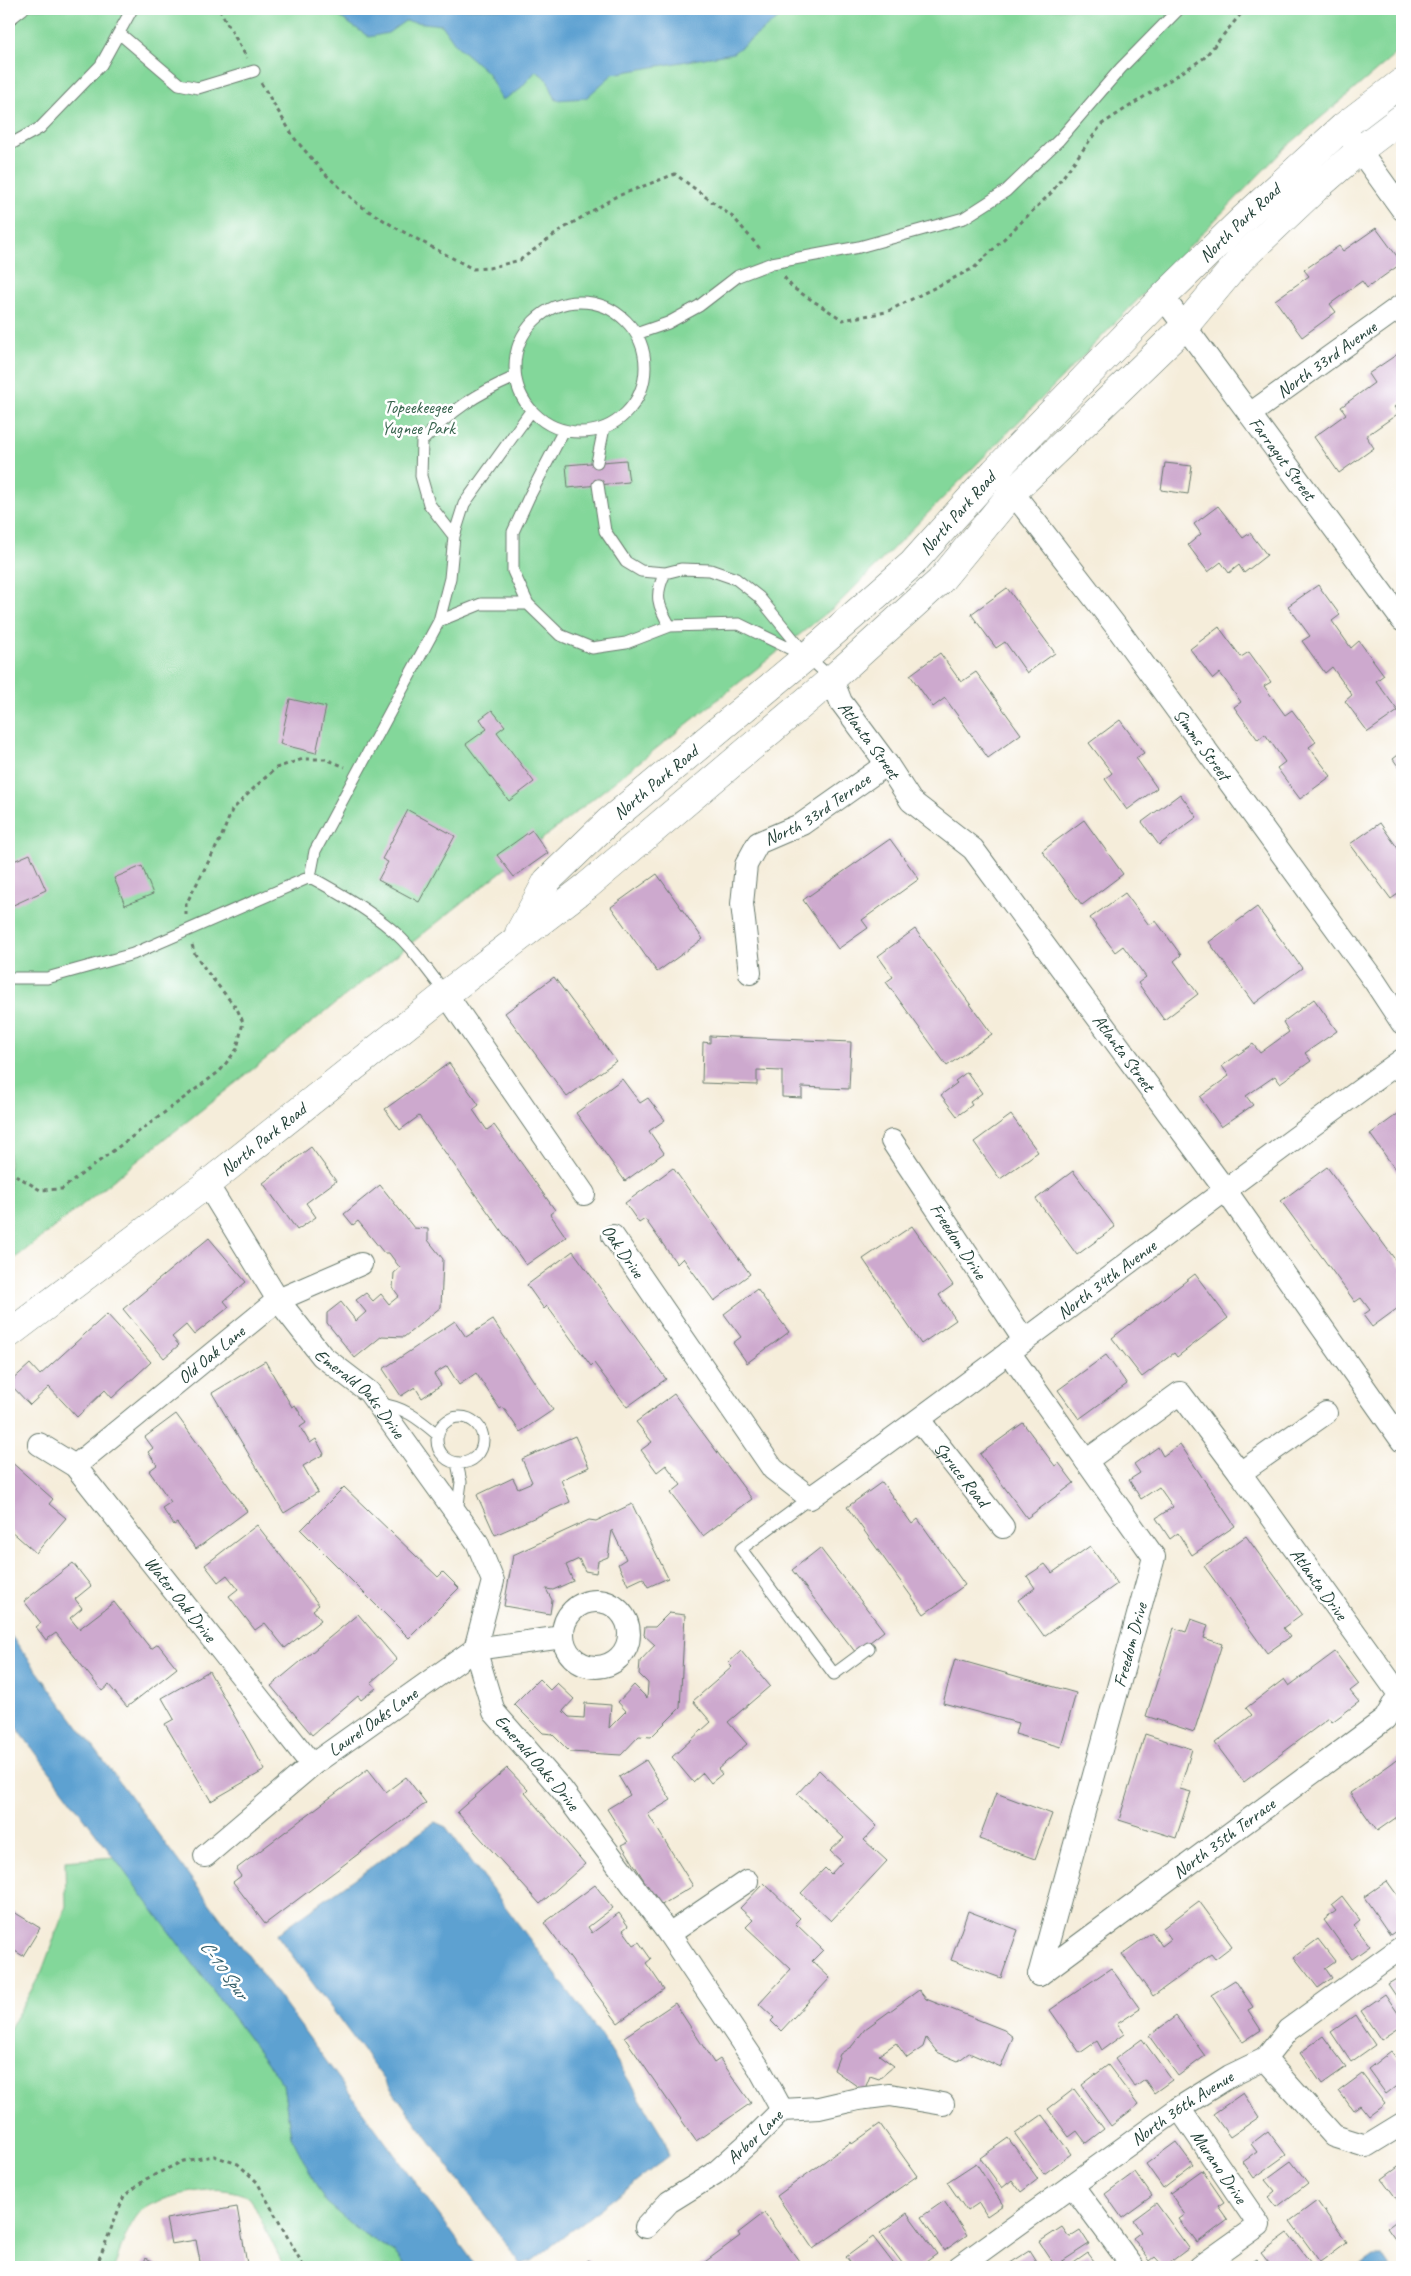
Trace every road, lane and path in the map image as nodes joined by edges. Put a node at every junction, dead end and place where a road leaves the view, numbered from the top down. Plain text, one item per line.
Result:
1 (22, 9) edge
2 (132, 9) edge
3 (219, 9) edge
4 (1179, 9) edge
5 (1245, 9) edge
6 (9, 20) edge
7 (119, 33) junction
8 (254, 71) junction
9 (1396, 108) edge
10 (1343, 127) junction
11 (9, 145) edge
12 (1360, 150) junction
13 (1402, 209) edge
14 (772, 262) junction
15 (1164, 297) junction
16 (1402, 305) edge
17 (1185, 326) junction
18 (636, 334) junction
19 (515, 377) junction
20 (532, 411) junction
21 (1250, 414) junction
22 (604, 428) junction
23 (564, 430) junction
24 (597, 462) dead end
25 (995, 471) junction
26 (598, 485) dead end
27 (1014, 491) junction
28 (454, 536) junction
29 (665, 572) junction
30 (528, 604) junction
31 (1402, 620) edge
32 (439, 621) junction
33 (670, 626) junction
34 (807, 656) junction
35 (832, 679) junction
36 (887, 764) junction
37 (357, 773) junction
38 (310, 877) junction
39 (187, 930) junction
40 (515, 941) junction
41 (750, 973) dead end
42 (9, 978) edge
43 (446, 994) junction
44 (1402, 1023) edge
45 (1402, 1060) edge
46 (892, 1141) dead end
47 (9, 1171) edge
48 (207, 1184) junction
49 (1226, 1191) junction
50 (584, 1194) dead end
51 (613, 1236) dead end
52 (361, 1264) dead end
53 (278, 1300) junction
54 (9, 1334) edge
55 (1017, 1346) junction
56 (377, 1404) junction
57 (1326, 1413) dead end
58 (919, 1420) junction
59 (438, 1435) junction
60 (1402, 1441) edge
61 (39, 1444) dead end
62 (1086, 1461) junction
63 (457, 1463) junction
64 (75, 1466) junction
65 (1240, 1473) junction
66 (810, 1498) junction
67 (457, 1514) junction
68 (1003, 1527) dead end
69 (563, 1636) dead end
70 (869, 1648) dead end
71 (475, 1649) junction
72 (1399, 1694) joint
73 (312, 1765) junction
74 (205, 1856) dead end
75 (747, 1881) dead end
76 (669, 1934) junction
77 (1402, 1947) edge
78 (1039, 1975) joint
79 (1265, 2059) junction
80 (943, 2104) dead end
81 (1179, 2108) junction
82 (782, 2110) junction
83 (1401, 2126) edge
84 (1072, 2185) junction
85 (646, 2227) dead end
86 (962, 2266) edge
87 (96, 2267) edge
88 (304, 2267) edge
89 (1133, 2267) edge
90 (1200, 2267) edge

1 - 6 lane
2 - 7 lane
3 - 8 path
4 - 14 lane
5 - 14 path
7 - 8 lane
7 - 11 lane
8 - 14 path
9 - 10 street, North Park Road
9 - 12 street, North Park Road
10 - 12 street
10 - 15 street, North Park Road
12 - 13 street
12 - 17 street, North Park Road
14 - 18 lane
15 - 17 street, Farragut Street
15 - 25 street, North Park Road
16 - 21 street, North 33rd Avenue
17 - 21 street, Farragut Street
17 - 27 street, North Park Road
18 - 19 lane
18 - 22 lane
19 - 20 lane
19 - 28 lane
20 - 23 lane
20 - 28 lane
21 - 31 street, Farragut Street
22 - 23 lane
22 - 24 lane
23 - 30 lane
25 - 27 street, Simms Street
25 - 34 street, North Park Road
26 - 29 lane
27 - 35 street, North Park Road
27 - 44 street, Simms Street
28 - 32 lane
29 - 33 lane
29 - 34 lane
30 - 32 lane
30 - 33 lane
32 - 37 lane
33 - 34 lane
34 - 35 lane
34 - 40 street, North Park Road
35 - 36 street, Atlanta Street
35 - 40 street, North Park Road
36 - 41 street, North 33rd Terrace
36 - 49 street, Atlanta Street
37 - 38 lane
37 - 39 path
38 - 39 lane
38 - 43 lane
39 - 42 lane
39 - 47 path
40 - 43 street, North Park Road
43 - 48 street, North Park Road
43 - 50 street
45 - 49 street, North 34th Avenue
46 - 55 street, Freedom Drive
48 - 53 street, Emerald Oaks Drive
48 - 54 street, North Park Road
49 - 55 street, North 34th Avenue
49 - 60 street, Atlanta Street
51 - 66 street, Oak Drive
52 - 53 street, Old Oak Lane
53 - 56 street, Emerald Oaks Drive
53 - 64 street, Old Oak Lane
55 - 58 street, North 34th Avenue
55 - 62 street, Freedom Drive
56 - 59 lane
56 - 67 street, Emerald Oaks Drive
57 - 65 street
58 - 66 street, North 34th Avenue
58 - 68 street, Spruce Road
59 - 63 lane
59 - 63 lane
61 - 64 street, Water Oak Drive
62 - 65 street, Atlanta Drive
62 - 78 street, Freedom Drive
63 - 67 lane
64 - 73 street, Water Oak Drive
65 - 72 street, Atlanta Drive
66 - 70 lane
67 - 71 street, Emerald Oaks Drive
69 - 71 street, Laurel Oaks Lane
71 - 73 street, Laurel Oaks Lane
71 - 76 street, Emerald Oaks Drive
72 - 78 street, North 35th Terrace
73 - 74 street, Laurel Oaks Lane
75 - 76 street
76 - 82 street, Emerald Oaks Drive
77 - 79 street, North 36th Avenue
79 - 81 street, North 36th Avenue
79 - 83 street
80 - 82 street, Arbor Lane
81 - 84 street, North 36th Avenue
81 - 90 street, Murano Drive
82 - 85 street, Arbor Lane
84 - 86 street, North 36th Avenue
84 - 89 street
87 - 88 path

